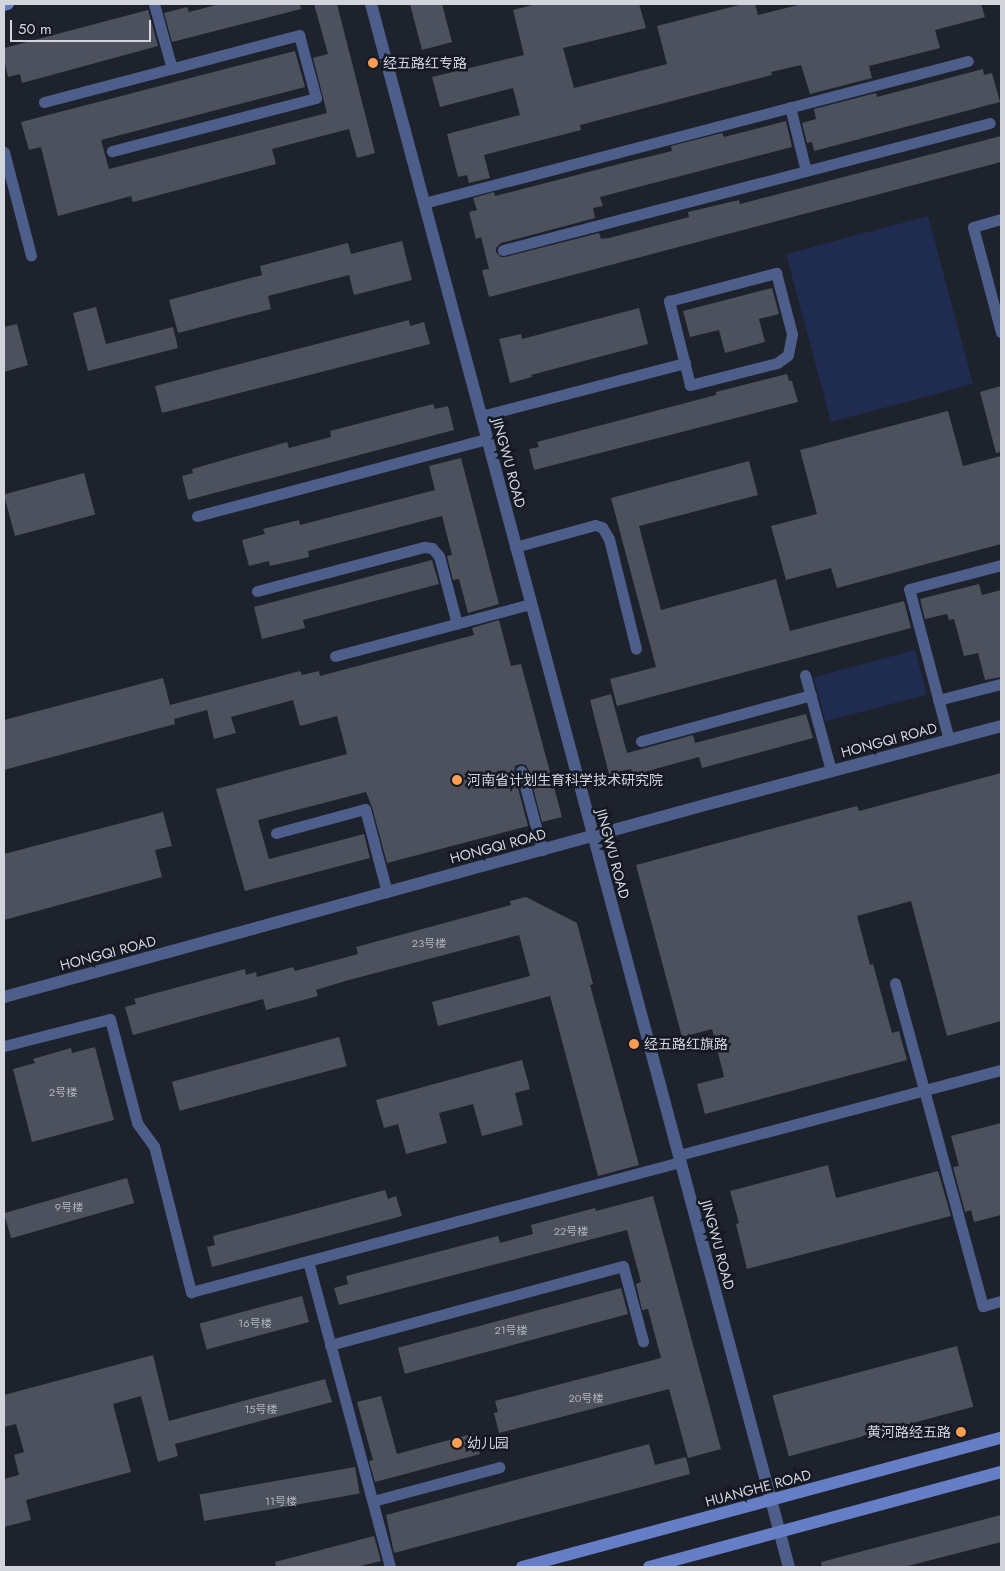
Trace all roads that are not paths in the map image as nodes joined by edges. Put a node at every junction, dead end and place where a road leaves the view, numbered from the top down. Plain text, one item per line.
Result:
1 (8, 4) edge
2 (154, 4) edge
3 (371, 4) edge
4 (4, 5) edge
5 (968, 60) dead end
6 (172, 68) junction
7 (44, 102) dead end
8 (790, 107) junction
9 (990, 122) dead end
10 (112, 151) dead end
11 (4, 152) edge
12 (806, 170) junction
13 (424, 203) junction
14 (1001, 219) edge
15 (504, 250) dead end
16 (31, 256) dead end
17 (1001, 332) edge
18 (685, 364) junction
19 (481, 416) junction
20 (487, 439) junction
21 (197, 516) dead end
22 (516, 547) junction
23 (1001, 565) edge
24 (257, 591) dead end
25 (531, 604) junction
26 (457, 624) junction
27 (636, 649) dead end
28 (335, 656) dead end
29 (806, 675) dead end
30 (1001, 684) edge
31 (811, 695) junction
32 (938, 700) junction
33 (1001, 726) edge
34 (641, 740) dead end
35 (949, 740) junction
36 (521, 771) dead end
37 (831, 772) junction
38 (276, 833) dead end
39 (592, 836) junction
40 (542, 850) junction
41 (387, 892) junction
42 (895, 983) dead end
43 (4, 997) edge
44 (4, 1046) edge
45 (1001, 1070) edge
46 (924, 1090) junction
47 (679, 1159) junction
48 (308, 1261) junction
49 (1001, 1301) edge
50 (643, 1341) dead end
51 (330, 1345) junction
52 (1001, 1438) edge
53 (500, 1467) dead end
54 (1001, 1472) edge
55 (770, 1500) junction
56 (372, 1501) junction
57 (779, 1532) junction
58 (390, 1567) edge
59 (522, 1567) edge
60 (650, 1567) edge
61 (789, 1567) edge

1 - 4 main road
2 - 6 lane
3 - 13 street, JINGWU ROAD
5 - 8 lane
6 - 7 lane
6 - 10 lane
8 - 12 lane
8 - 13 lane
9 - 12 lane
11 - 16 lane
12 - 15 lane
13 - 19 street, JINGWU ROAD
14 - 17 lane
18 - 18 lane
18 - 19 lane
19 - 20 street, JINGWU ROAD
20 - 21 lane
20 - 22 street, JINGWU ROAD
22 - 25 street, JINGWU ROAD
22 - 27 lane
23 - 32 lane
24 - 26 lane
25 - 26 lane
25 - 39 street, JINGWU ROAD
26 - 28 lane
29 - 31 lane
30 - 32 lane
31 - 34 lane
31 - 37 lane
32 - 35 lane
33 - 35 street, HONGQI ROAD
35 - 37 street, HONGQI ROAD
36 - 40 lane
37 - 39 street, HONGQI ROAD
38 - 41 lane
39 - 40 street, HONGQI ROAD
39 - 47 street, JINGWU ROAD
40 - 41 street, HONGQI ROAD
41 - 43 street, HONGQI ROAD
42 - 46 lane
44 - 48 lane
45 - 46 lane
46 - 47 lane
46 - 49 lane
47 - 48 lane
47 - 55 street, JINGWU ROAD
48 - 51 lane
50 - 51 lane
51 - 56 lane
52 - 55 main road, HUANGHE ROAD
53 - 56 lane
54 - 57 main road
55 - 57 street, JINGWU ROAD
55 - 59 main road, HUANGHE ROAD
56 - 58 lane
57 - 60 main road
57 - 61 street, JINGWU ROAD

